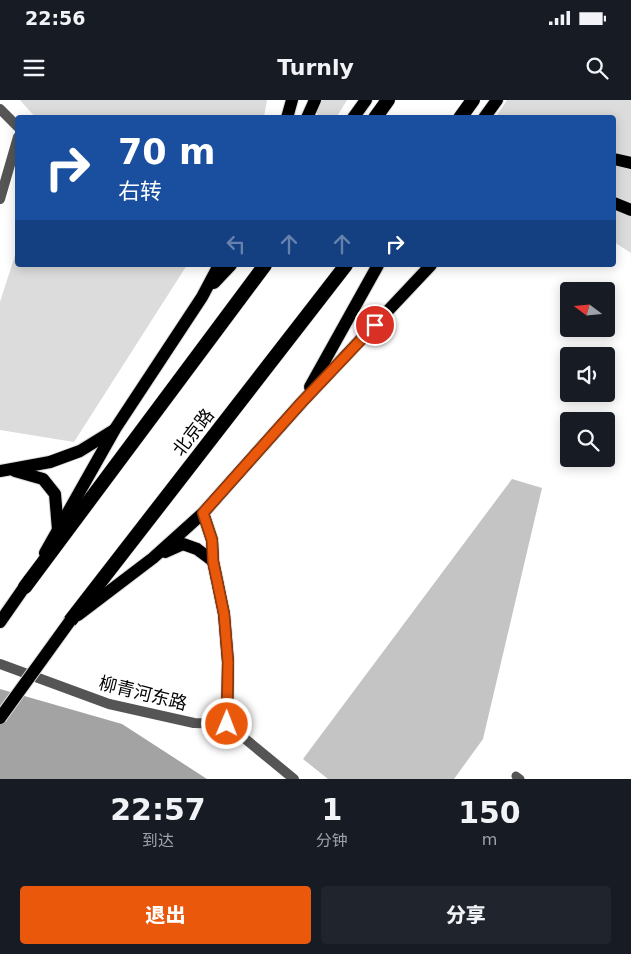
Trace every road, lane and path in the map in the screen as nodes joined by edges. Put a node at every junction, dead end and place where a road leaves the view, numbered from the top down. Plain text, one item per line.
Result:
1 (292, 100) edge
2 (316, 100) edge
3 (366, 100) edge
4 (388, 100) edge
5 (474, 100) edge
6 (497, 100) edge
7 (0, 109) edge
8 (289, 115) edge
9 (308, 115) edge
10 (355, 115) edge
11 (377, 115) edge
12 (462, 115) edge
13 (486, 115) edge
14 (15, 124) edge
15 (15, 147) edge
16 (616, 159) edge
17 (631, 163) edge
18 (0, 199) edge
19 (616, 204) edge
20 (631, 210) edge
21 (218, 267) edge
22 (229, 267) edge
23 (264, 267) edge
24 (344, 267) edge
25 (377, 267) edge
26 (422, 267) edge
27 (430, 267) edge
28 (202, 297) junction
29 (388, 313) junction
30 (302, 402) junction
31 (115, 429) junction
32 (5, 470) edge
33 (203, 513) junction
34 (58, 530) junction
35 (153, 558) junction
36 (213, 561) junction
37 (25, 588) junction
38 (70, 621) junction
39 (0, 622) edge
40 (0, 664) edge
41 (0, 718) edge
42 (227, 724) junction
43 (294, 779) edge

1 - 8 main road
2 - 9 main road
3 - 10 main road
4 - 11 highway
5 - 12 highway
6 - 13 main road
7 - 14 street
15 - 18 street
16 - 17 main road
19 - 20 main road
21 - 28 main road
22 - 28 main road
23 - 37 highway
24 - 38 highway, 北京路
25 - 30 main road
26 - 29 main road
27 - 29 main road
28 - 31 main road
29 - 30 main road
30 - 33 main road
31 - 32 main road
31 - 34 main road
32 - 34 main road
33 - 35 main road
33 - 36 main road
34 - 37 main road
35 - 36 main road
35 - 38 main road
36 - 42 main road
37 - 39 main road
38 - 41 main road, bridge
40 - 42 street, 柳青河东路
42 - 43 street

